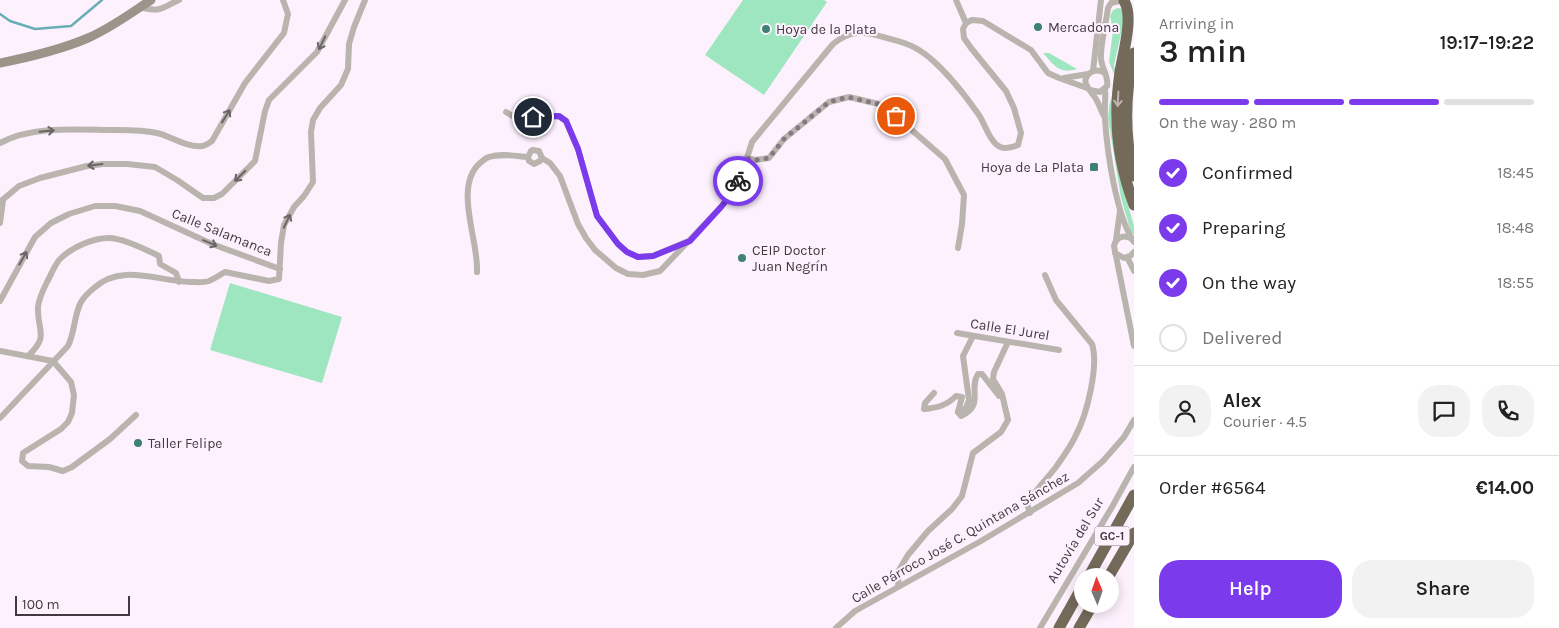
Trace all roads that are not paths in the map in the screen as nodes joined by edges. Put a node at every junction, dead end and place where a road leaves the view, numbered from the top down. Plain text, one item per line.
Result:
1 (151, 0) edge
2 (179, 0) edge
3 (282, 0) edge
4 (345, 0) edge
5 (365, 0) edge
6 (956, 0) edge
7 (1101, 0) edge
8 (1122, 1) edge
9 (140, 7) junction
10 (966, 23) junction
11 (1134, 53) edge
12 (0, 63) edge
13 (1090, 73) junction
14 (1105, 74) junction
15 (1059, 78) junction
16 (1089, 89) junction
17 (1105, 89) junction
18 (506, 112) dead end
19 (1104, 118) junction
20 (0, 143) edge
21 (528, 157) junction
22 (542, 158) junction
23 (746, 158) junction
24 (1134, 176) edge
25 (1, 201) edge
26 (1134, 205) edge
27 (1120, 210) junction
28 (0, 223) edge
29 (1116, 240) junction
30 (1133, 240) edge
31 (690, 241) junction
32 (958, 248) dead end
33 (1115, 252) junction
34 (1134, 252) edge
35 (1125, 258) junction
36 (280, 269) junction
37 (1134, 271) edge
38 (477, 272) dead end
39 (1120, 273) junction
40 (1045, 275) dead end
41 (179, 282) junction
42 (0, 300) edge
43 (957, 333) dead end
44 (973, 336) junction
45 (1008, 342) junction
46 (1134, 346) edge
47 (1059, 350) dead end
48 (0, 351) edge
49 (28, 356) junction
50 (53, 362) junction
51 (934, 393) dead end
52 (1006, 408) junction
53 (958, 412) junction
54 (136, 415) dead end
55 (0, 418) edge
56 (1134, 420) edge
57 (1134, 467) edge
58 (1134, 495) edge
59 (1030, 513) junction
60 (1134, 533) edge
61 (1093, 568) edge
62 (1114, 568) edge
63 (898, 586) junction
64 (1074, 602) edge
65 (1088, 613) edge
66 (836, 628) edge
67 (1040, 628) edge
68 (1060, 628) edge
69 (1079, 628) edge

1 - 9 street
2 - 9 street
20 -> 3 street
4 -> 25 street
36 -> 5 street, Calle Salamanca
6 - 10 street
7 - 13 street
8 - 14 street
8 -> 26 highway
9 - 12 street
10 - 15 street
10 - 23 street
11 - 24 highway
13 - 14 street
13 - 15 street
13 - 16 street
14 - 17 street
15 - 16 street
16 - 17 street
16 - 19 street
17 - 19 street
18 - 31 street
19 - 27 street
21 - 22 street
21 - 22 street
21 - 38 street
22 - 31 street
23 - 31 street
23 - 32 street
25 - 28 street
27 - 29 street
27 - 30 street
29 - 30 street
29 - 33 street
33 - 35 street
33 - 39 street
34 - 35 street
35 - 37 street
35 - 39 street
36 - 41 street
42 -> 36 street, Calle Salamanca
39 - 46 street
40 - 59 street
41 - 49 street
41 - 50 street
43 - 44 street, Calle El Jurel
44 - 45 street, Calle El Jurel
44 - 53 street
45 - 47 street, Calle El Jurel
45 - 52 street
48 - 49 street
49 - 50 street
50 - 54 street
50 - 55 street
51 - 53 street
52 - 53 street
52 - 63 street
56 - 59 street, Calle Párroco José C. Quintana Sánchez
57 - 67 street, Autovía del Sur
58 - 61 highway, Autovía del Sur / GC-1
59 - 63 street, Calle Párroco José C. Quintana Sánchez
60 - 62 highway, GC-1
63 - 66 street, Calle Párroco José C. Quintana Sánchez
64 - 68 highway
65 - 69 highway

